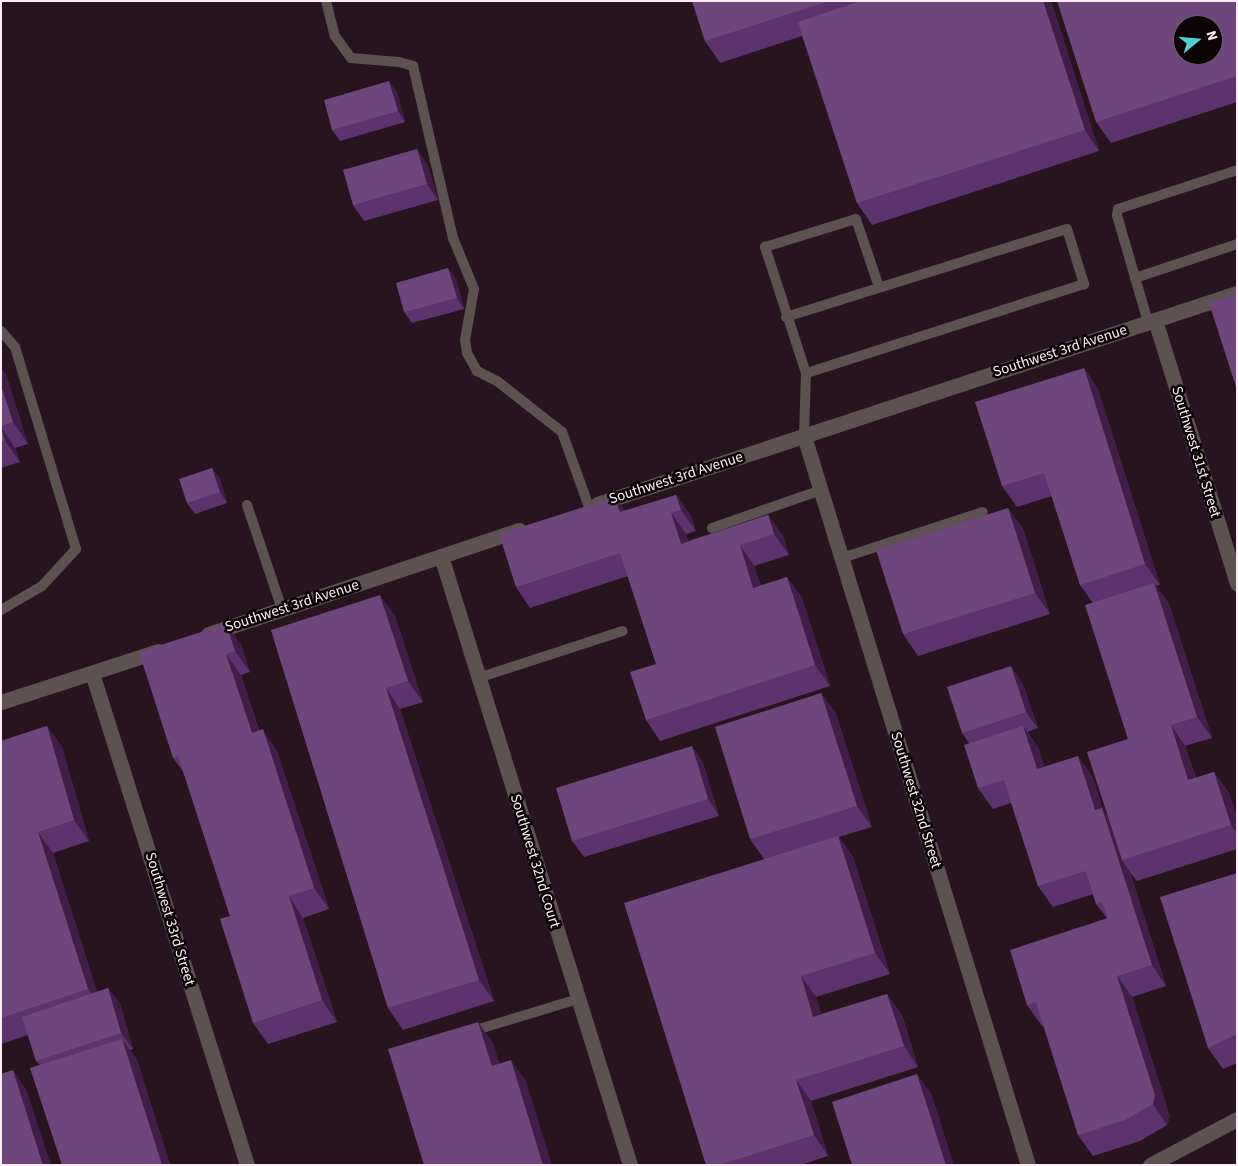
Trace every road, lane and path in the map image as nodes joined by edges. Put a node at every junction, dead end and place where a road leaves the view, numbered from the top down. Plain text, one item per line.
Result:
1 (326, 1) edge
2 (1237, 170) edge
3 (1237, 244) edge
4 (1135, 278) junction
5 (879, 287) junction
6 (1237, 293) edge
7 (786, 317) junction
8 (1152, 321) junction
9 (1, 331) edge
10 (806, 373) junction
11 (804, 436) junction
12 (821, 490) junction
13 (248, 505) dead end
14 (589, 507) junction
15 (983, 512) dead end
16 (570, 513) edge
17 (534, 526) edge
18 (712, 528) dead end
19 (441, 556) junction
20 (842, 558) junction
21 (1237, 584) edge
22 (282, 609) junction
23 (1, 610) edge
24 (623, 631) dead end
25 (197, 638) edge
26 (168, 647) edge
27 (92, 673) junction
28 (478, 678) junction
29 (1, 702) edge
30 (578, 999) junction
31 (457, 1036) edge
32 (1237, 1119) edge
33 (247, 1165) edge
34 (630, 1165) edge
35 (1028, 1165) edge
36 (1150, 1165) edge

1 - 14 lane
2 - 4 lane
3 - 4 lane
4 - 8 lane
5 - 7 lane
5 - 7 lane
5 - 10 lane
6 - 8 street, Southwest 3rd Avenue
7 - 10 lane
8 - 11 street, Southwest 3rd Avenue
8 - 21 street, Southwest 31st Street
9 - 23 lane
10 - 11 lane
11 - 12 street, Southwest 32nd Street
11 - 14 street, Southwest 3rd Avenue
12 - 18 lane
12 - 20 street, Southwest 32nd Street
13 - 22 lane
14 - 16 street, Southwest 3rd Avenue
15 - 20 lane
17 - 19 street, Southwest 3rd Avenue
19 - 22 street, Southwest 3rd Avenue
19 - 28 street, Southwest 32nd Court
20 - 35 street, Southwest 32nd Street
22 - 25 street, Southwest 3rd Avenue
24 - 28 lane
26 - 27 street
27 - 29 street
27 - 33 street, Southwest 33rd Street
28 - 30 street, Southwest 32nd Court
30 - 31 lane
30 - 34 street, Southwest 32nd Court
32 - 36 street

